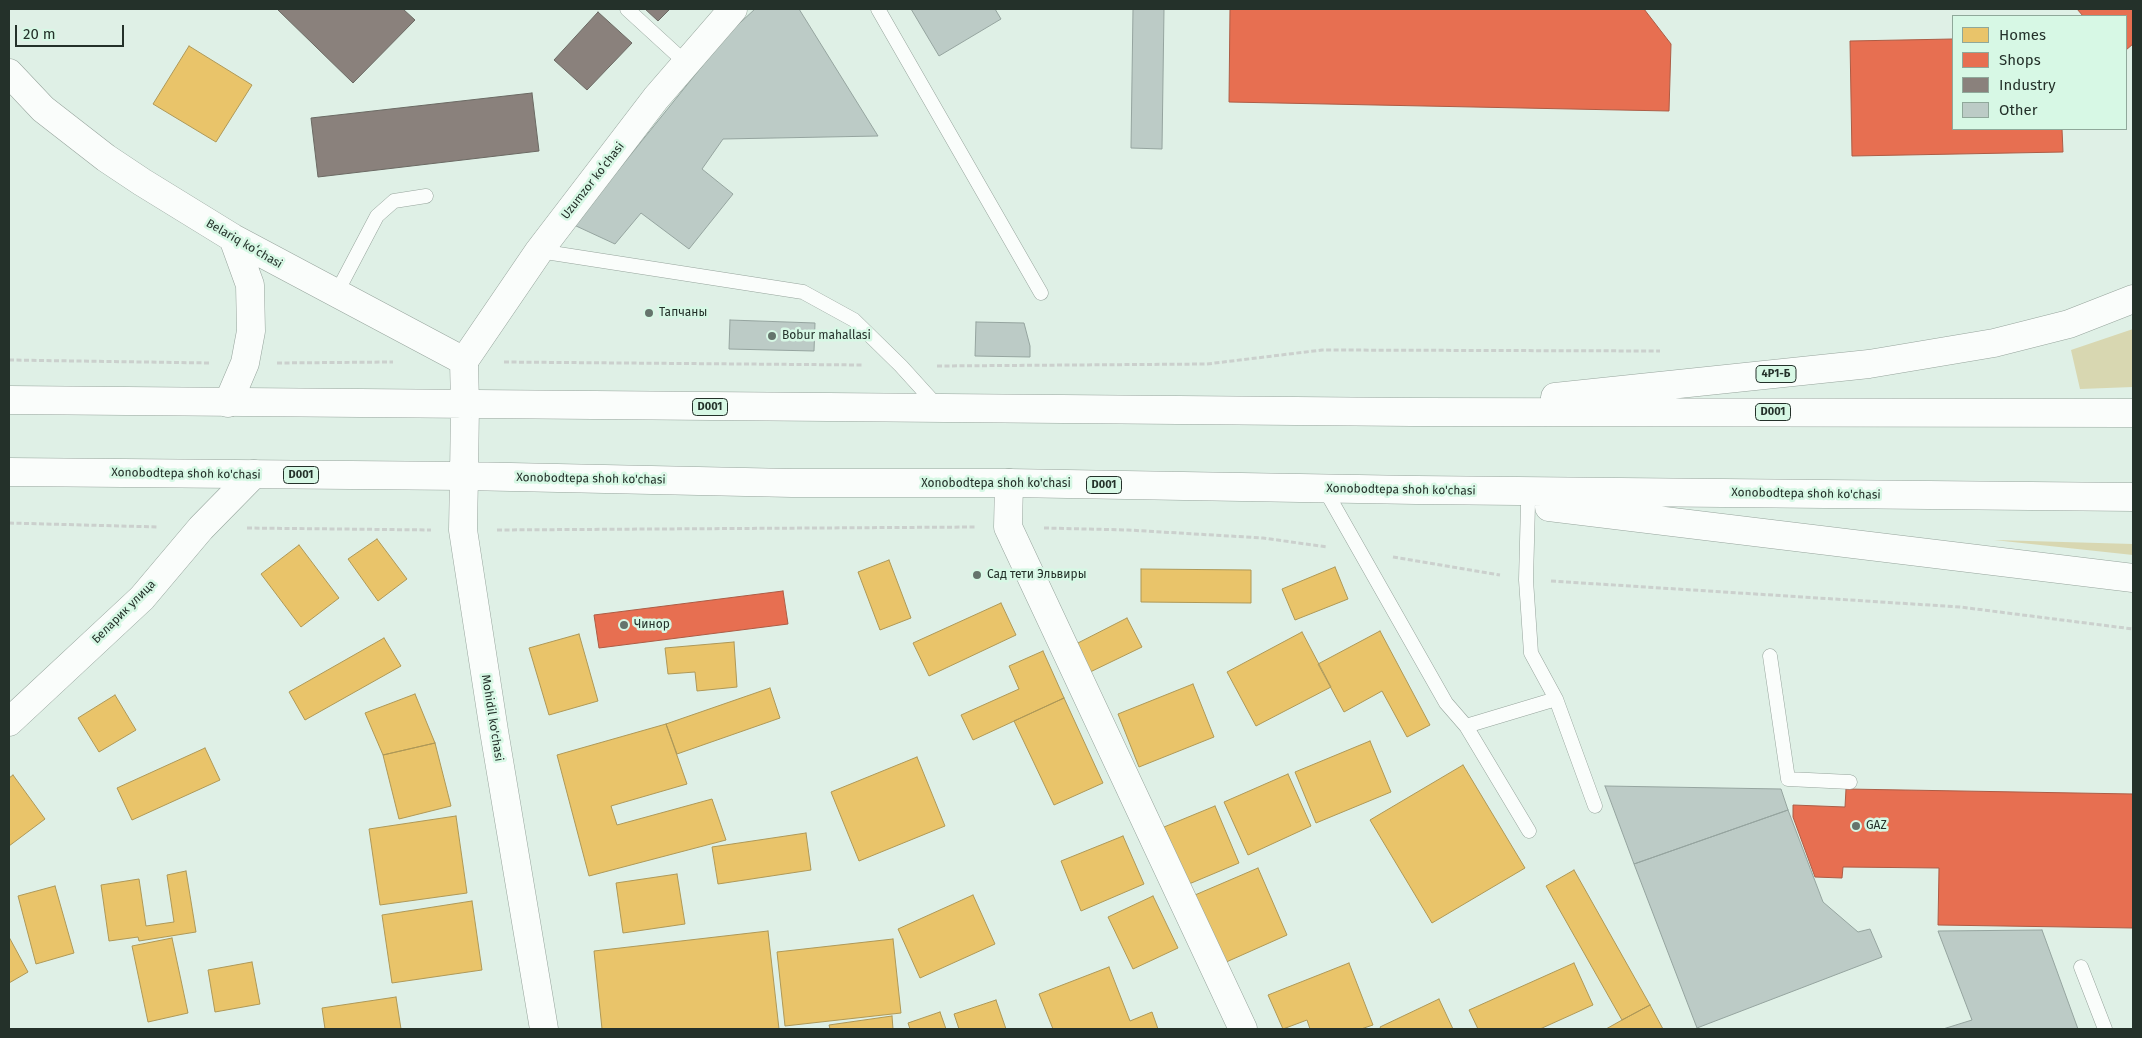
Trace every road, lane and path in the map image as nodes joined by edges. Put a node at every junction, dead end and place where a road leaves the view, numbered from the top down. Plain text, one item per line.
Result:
1 (627, 9) edge
2 (733, 9) edge
3 (878, 9) edge
4 (686, 63) junction
5 (9, 73) edge
6 (426, 196) dead end
7 (233, 238) junction
8 (539, 251) junction
9 (1041, 293) dead end
10 (336, 294) junction
11 (2133, 298) edge
12 (1661, 351) dead end
13 (464, 361) junction
14 (901, 366) junction
15 (9, 400) edge
16 (228, 403) junction
17 (465, 405) junction
18 (940, 409) junction
19 (1412, 412) junction
20 (2133, 413) edge
21 (9, 472) edge
22 (254, 474) junction
23 (464, 476) junction
24 (1009, 483) junction
25 (1324, 488) junction
26 (1416, 490) junction
27 (2133, 498) edge
28 (1528, 504) junction
29 (9, 523) edge
30 (1008, 527) junction
31 (201, 528) junction
32 (463, 530) junction
33 (1360, 552) junction
34 (2133, 578) edge
35 (1526, 580) junction
36 (2133, 629) edge
37 (1770, 656) dead end
38 (1556, 699) junction
39 (9, 722) edge
40 (1466, 726) junction
41 (1850, 782) dead end
42 (1595, 806) dead end
43 (1529, 831) dead end
44 (2081, 967) dead end
45 (544, 1029) edge
46 (1243, 1029) edge
47 (2105, 1029) edge

1 - 4 lane
2 - 4 main road, Uzumzor koʻchasi
3 - 9 lane
4 - 8 main road, Uzumzor koʻchasi
5 - 7 main road, Belariq koʻchasi
6 - 10 lane
7 - 10 main road, Belariq koʻchasi
7 - 16 main road
8 - 13 main road, Uzumzor koʻchasi
8 - 14 lane
10 - 13 main road, Belariq koʻchasi
11 - 19 main road, 4Р1-Б
12 - 14 path
13 - 17 main road
14 - 18 lane
15 - 16 main road, D001
16 - 17 main road, D001
17 - 18 main road, D001
17 - 23 main road, Mohidil ko'chasi
18 - 19 main road, D001
19 - 20 main road, D001
21 - 22 main road, Xonobodtepa shoh ko'chasi / D001
22 - 23 main road, Xonobodtepa shoh ko'chasi / D001
22 - 31 main road, Беларик улица
23 - 24 main road, Xonobodtepa shoh ko'chasi / D001
23 - 32 main road, Mohidil ko'chasi
24 - 25 main road, Xonobodtepa shoh ko'chasi / D001
24 - 30 main road
25 - 26 main road, Xonobodtepa shoh ko'chasi / D001
25 - 33 lane
26 - 27 main road, Xonobodtepa shoh ko'chasi / D001
26 - 28 main road
28 - 34 main road
28 - 35 lane
29 - 31 path
30 - 32 path
30 - 33 path
30 - 46 main road
31 - 32 path
31 - 39 main road, Беларик улица
32 - 45 main road, Mohidil ko'chasi
33 - 35 path
33 - 40 lane
35 - 36 path
35 - 38 lane
37 - 41 lane
38 - 40 lane
38 - 42 lane
40 - 43 lane
44 - 47 lane

